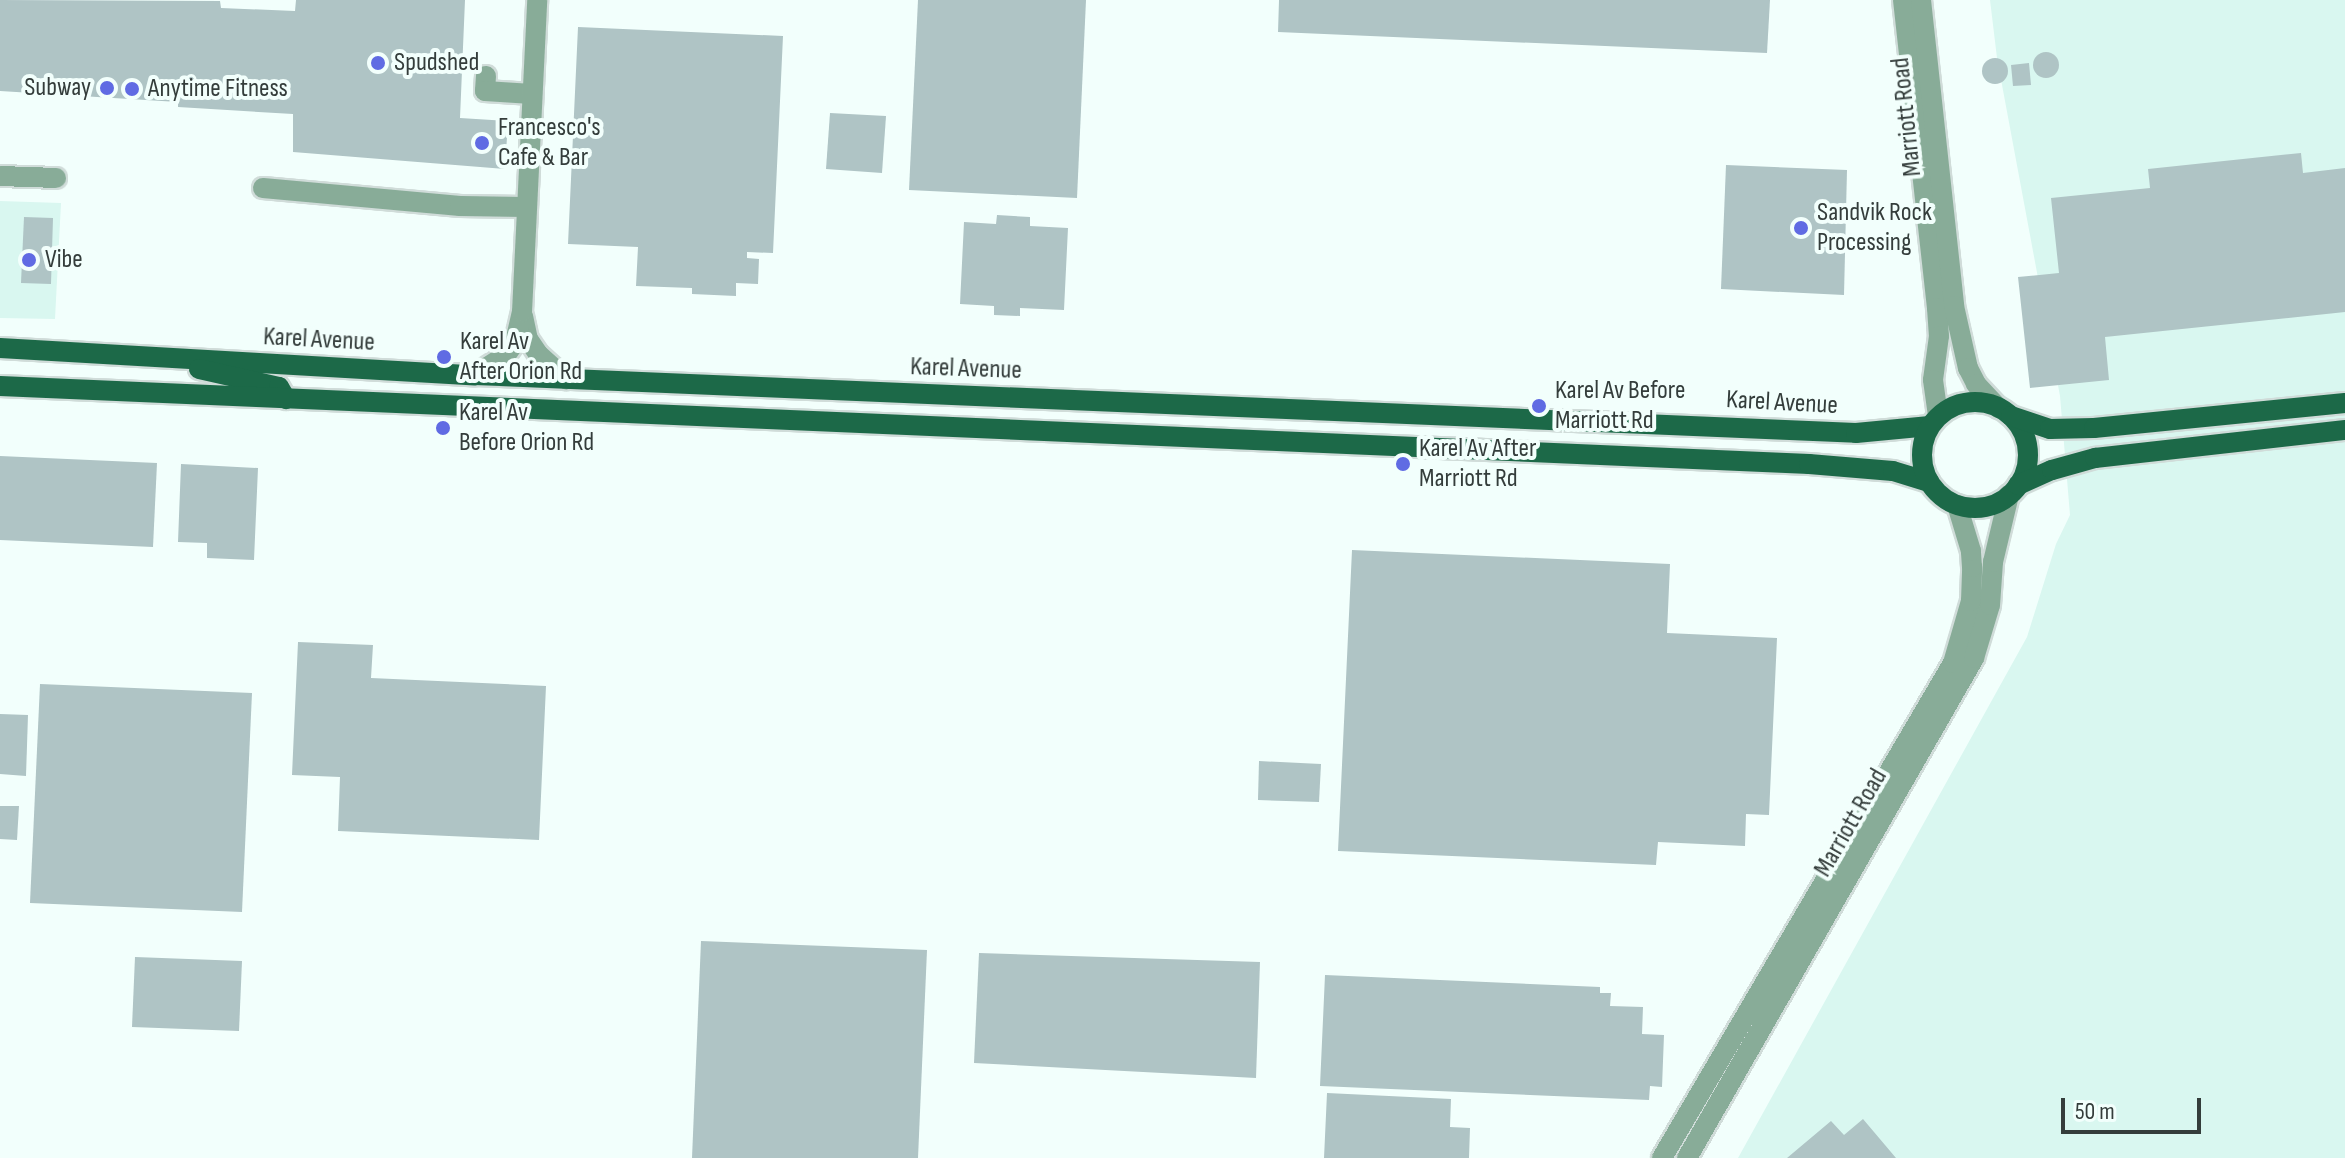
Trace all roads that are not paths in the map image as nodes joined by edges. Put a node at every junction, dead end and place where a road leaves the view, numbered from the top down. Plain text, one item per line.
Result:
1 (537, 0) edge
2 (1903, 0) edge
3 (1921, 0) edge
4 (486, 76) dead end
5 (532, 94) junction
6 (0, 176) edge
7 (56, 178) dead end
8 (270, 195) dead end
9 (525, 207) junction
10 (522, 312) junction
11 (0, 348) edge
12 (157, 357) junction
13 (475, 375) junction
14 (566, 379) junction
15 (0, 386) edge
16 (286, 399) junction
17 (2345, 403) edge
18 (2004, 412) junction
19 (1934, 421) junction
20 (2345, 430) edge
21 (1929, 482) junction
22 (2013, 490) junction
23 (1957, 505) junction
24 (1662, 1158) edge
25 (1687, 1158) edge

1 - 5 street
2 - 19 street, Marriott Road
3 - 18 street, Marriott Road
4 - 5 street
5 - 9 street
6 - 7 street
8 - 9 street
9 - 10 street
10 - 13 street
10 - 14 street
11 - 12 main road, Karel Avenue
12 - 13 main road, Karel Avenue
12 - 16 main road
13 - 14 main road, Karel Avenue
14 - 19 main road, Karel Avenue
15 - 16 main road
16 - 21 main road
17 - 18 main road, Karel Avenue
18 - 19 main road, Karel Avenue
18 - 22 main road
19 - 21 main road
20 - 22 main road
21 - 23 main road
22 - 23 main road
22 - 25 street, Marriott Road
23 - 24 street, Marriott Road

